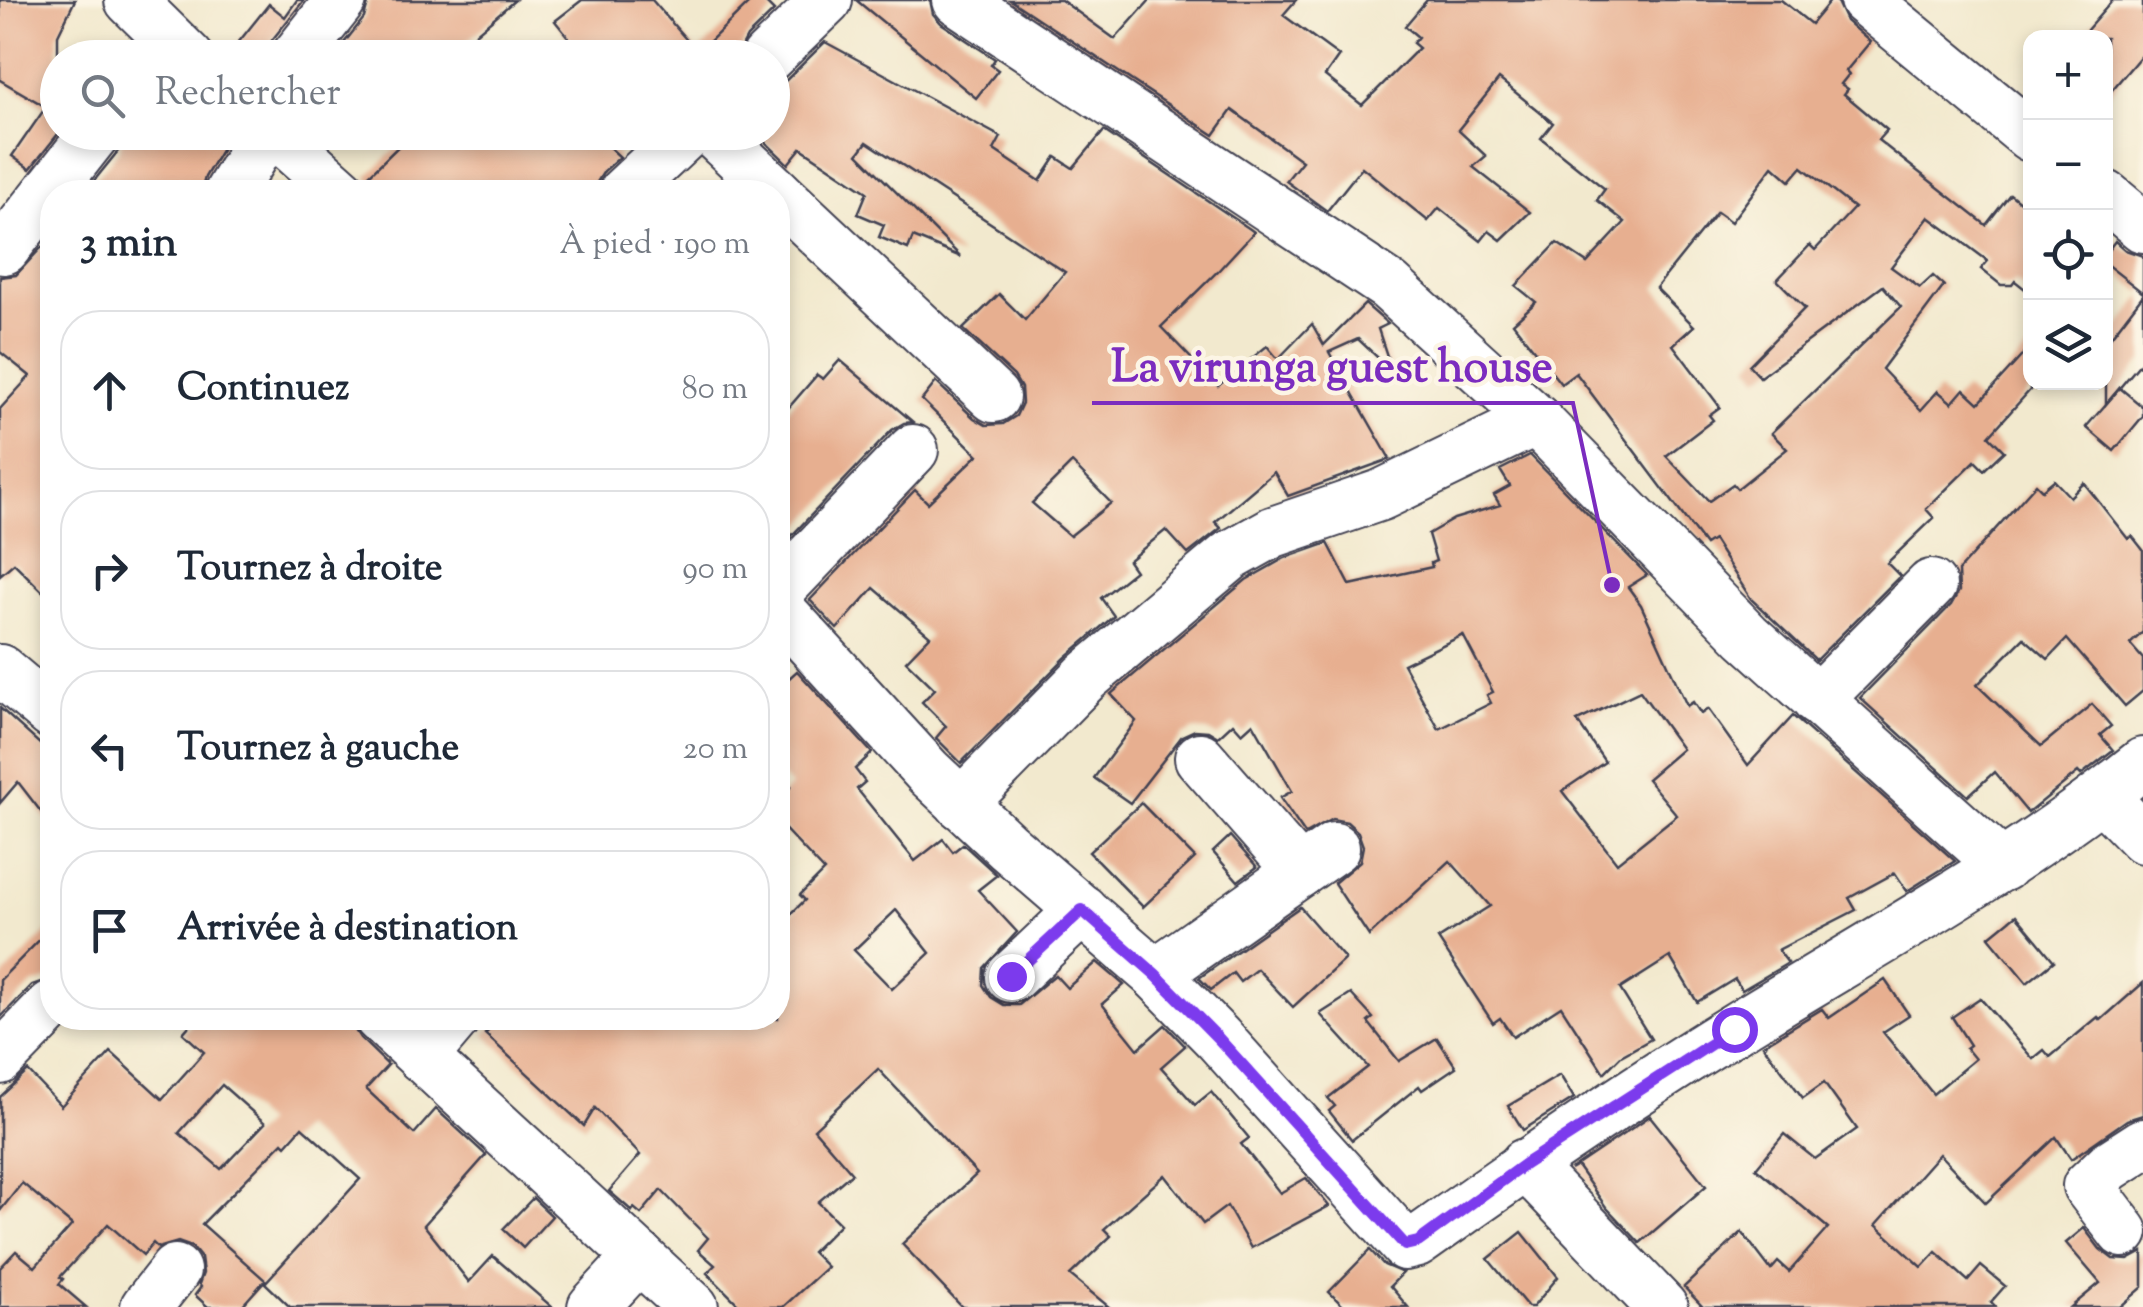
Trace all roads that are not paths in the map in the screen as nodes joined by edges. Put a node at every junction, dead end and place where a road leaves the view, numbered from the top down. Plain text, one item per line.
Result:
1 (130, 0) edge
2 (341, 0) edge
3 (827, 0) edge
4 (958, 0) edge
5 (1865, 0) edge
6 (162, 40) edge
7 (309, 40) edge
8 (786, 40) edge
9 (2023, 130) edge
10 (82, 150) edge
11 (255, 150) edge
12 (294, 150) edge
13 (669, 150) edge
14 (731, 150) edge
15 (58, 180) edge
16 (237, 180) edge
17 (328, 180) edge
18 (637, 180) edge
19 (763, 180) edge
20 (2113, 202) edge
21 (40, 203) edge
22 (790, 205) edge
23 (2143, 227) edge
24 (4, 249) dead end
25 (994, 397) dead end
26 (1536, 420) junction
27 (913, 450) dead end
28 (790, 578) edge
29 (1931, 585) dead end
30 (790, 621) edge
31 (0, 670) edge
32 (1816, 700) junction
33 (40, 704) edge
34 (1200, 758) dead end
35 (2143, 763) edge
36 (2102, 796) junction
37 (962, 804) junction
38 (2143, 838) edge
39 (2003, 866) junction
40 (1082, 910) junction
41 (1155, 974) junction
42 (1011, 976) dead end
43 (40, 1018) edge
44 (393, 1030) edge
45 (445, 1030) edge
46 (422, 1058) junction
47 (0, 1059) edge
48 (2143, 1144) edge
49 (1525, 1164) junction
50 (2124, 1232) dead end
51 (638, 1257) junction
52 (592, 1307) edge
53 (693, 1307) edge
54 (1662, 1307) edge

1 - 6 street
2 - 7 street
3 - 8 street
4 - 26 street
5 - 9 street
10 - 15 street
11 - 16 street
12 - 17 street
13 - 18 street
14 - 19 street
20 - 23 street
21 - 24 street
22 - 25 street
26 - 32 street
26 - 37 street
27 - 28 street
29 - 32 street
30 - 37 street
31 - 33 street
32 - 39 street
34 - 41 street
35 - 36 street
36 - 38 street
36 - 39 street
37 - 40 street
39 - 49 street
40 - 41 street
40 - 42 street
41 - 49 street
43 - 47 street
44 - 46 street
45 - 46 street
46 - 51 street
48 - 50 street
49 - 54 street
51 - 52 street
51 - 53 street

